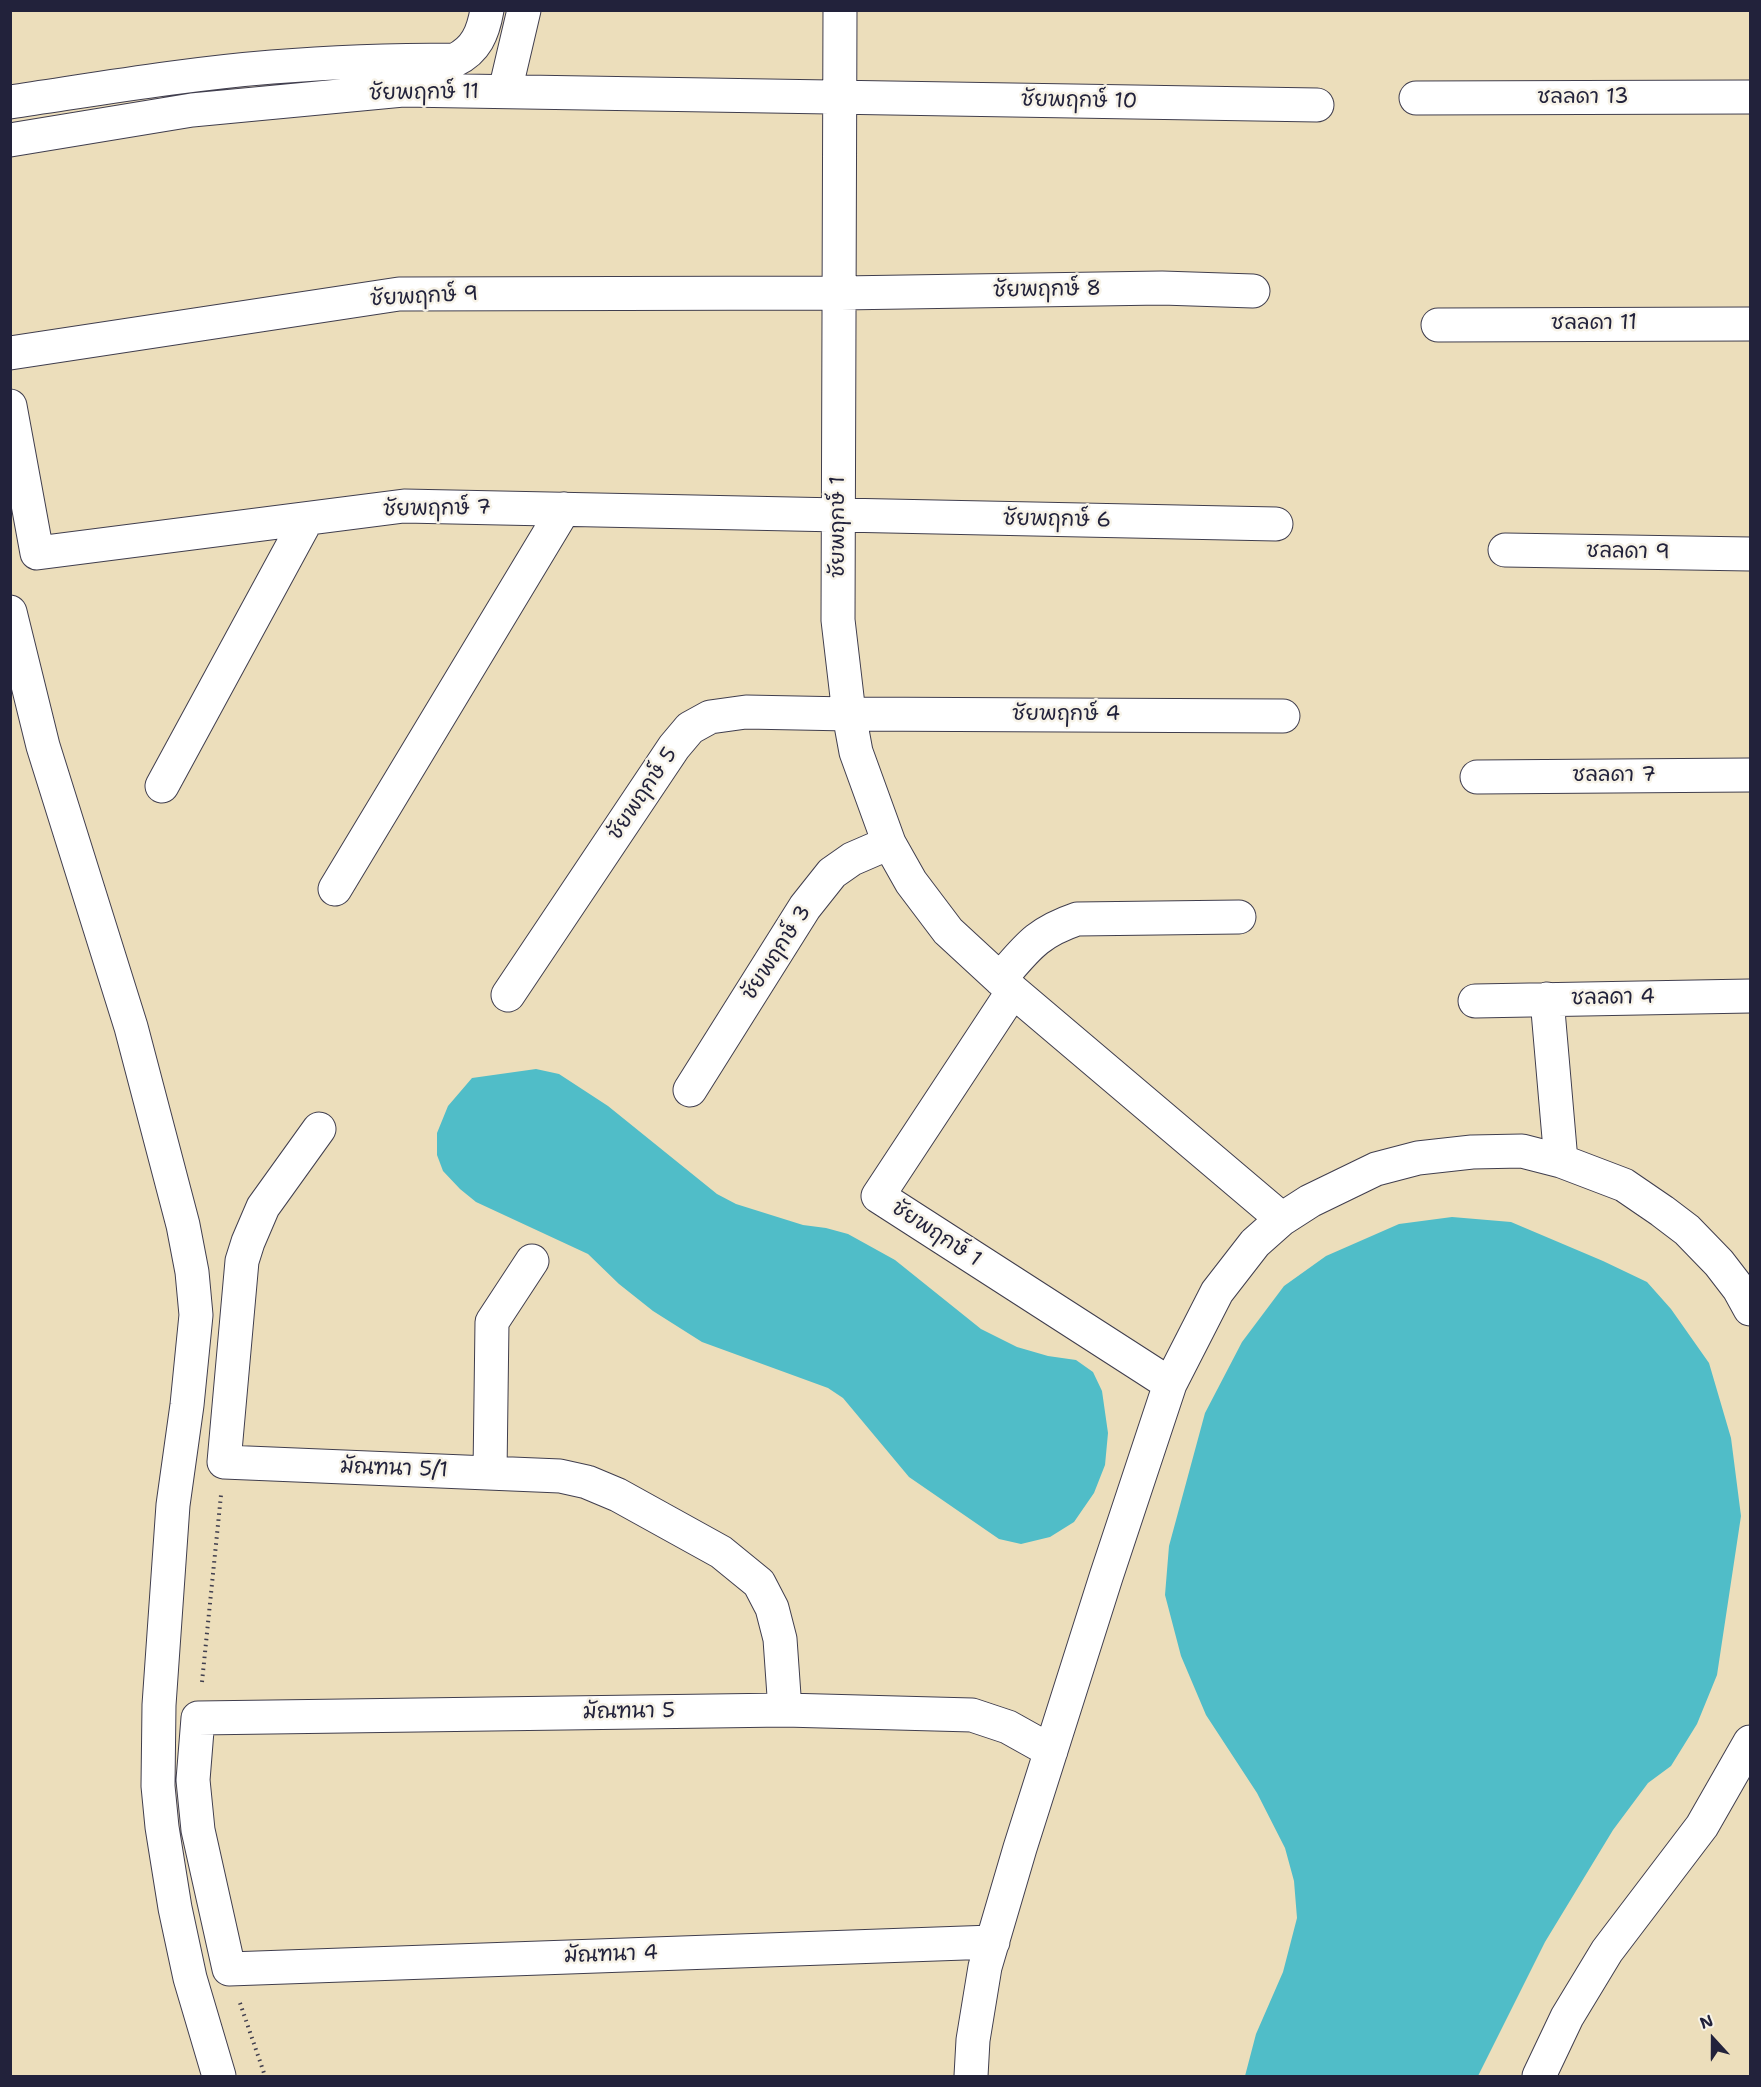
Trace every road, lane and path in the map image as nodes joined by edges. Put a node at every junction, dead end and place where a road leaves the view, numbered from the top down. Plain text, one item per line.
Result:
1 (487, 10) edge
2 (524, 10) edge
3 (840, 10) edge
4 (505, 91) junction
5 (842, 97) junction
6 (1750, 97) edge
7 (1416, 98) dead end
8 (10, 102) edge
9 (1317, 105) dead end
10 (10, 140) edge
11 (1253, 291) dead end
12 (841, 293) junction
13 (1750, 324) edge
14 (1438, 325) dead end
15 (10, 353) edge
16 (10, 406) edge
17 (564, 509) junction
18 (839, 515) junction
19 (307, 519) junction
20 (1276, 524) dead end
21 (1505, 550) dead end
22 (1750, 554) edge
23 (10, 612) edge
24 (849, 714) junction
25 (1283, 716) dead end
26 (1750, 775) edge
27 (1477, 777) dead end
28 (162, 786) dead end
29 (889, 843) junction
30 (335, 889) dead end
31 (1239, 917) dead end
32 (1006, 985) junction
33 (508, 995) dead end
34 (1750, 996) edge
35 (1547, 999) junction
36 (1475, 1001) dead end
37 (690, 1090) dead end
38 (319, 1129) dead end
39 (1561, 1161) junction
40 (1282, 1219) junction
41 (532, 1262) dead end
42 (1747, 1291) edge
43 (1170, 1384) junction
44 (224, 1462) junction
45 (490, 1473) junction
46 (785, 1710) junction
47 (198, 1718) junction
48 (1750, 1742) edge
49 (1051, 1751) junction
50 (993, 1942) junction
51 (229, 1969) junction
52 (219, 2076) edge
53 (265, 2076) edge
54 (971, 2076) edge
55 (1539, 2076) edge

1 - 8 street
2 - 4 street
3 - 5 street, ชัยพฤกษ์ 1
4 - 5 street, ชัยพฤกษ์ 11
4 - 10 street, ชัยพฤกษ์ 11
5 - 9 street, ชัยพฤกษ์ 10
5 - 12 street, ชัยพฤกษ์ 1
6 - 7 street, ชลลดา 13
11 - 12 street, ชัยพฤกษ์ 8
12 - 15 street, ชัยพฤกษ์ 9
12 - 18 street, ชัยพฤกษ์ 1
13 - 14 street, ชลลดา 11
16 - 19 street, ชัยพฤกษ์ 7
17 - 18 street, ชัยพฤกษ์ 7
17 - 19 street, ชัยพฤกษ์ 7
17 - 30 street
18 - 20 street, ชัยพฤกษ์ 6
18 - 24 street, ชัยพฤกษ์ 1
19 - 28 street
21 - 22 street, ชลลดา 9
23 - 52 street
24 - 25 street, ชัยพฤกษ์ 4
24 - 29 street, ชัยพฤกษ์ 1
24 - 33 street, ชัยพฤกษ์ 5
26 - 27 street, ชลลดา 7
29 - 32 street, ชัยพฤกษ์ 1
29 - 37 street, ชัยพฤกษ์ 3
31 - 32 street
32 - 40 street, ชัยพฤกษ์ 1
32 - 43 street, ชัยพฤกษ์ 1
34 - 35 street, ชลลดา 4
35 - 36 street, ชลลดา 4
35 - 39 street
38 - 44 street
39 - 40 street
39 - 42 street
40 - 43 street
41 - 45 street
43 - 49 street
44 - 45 street, มัณฑนา 5/1
44 - 47 path
45 - 46 street, มัณฑนา 5/1
46 - 47 street, มัณฑนา 5
46 - 49 street, มัณฑนา 5
47 - 51 street
48 - 55 street
49 - 50 street
50 - 51 street, มัณฑนา 4
50 - 54 street
51 - 53 path

